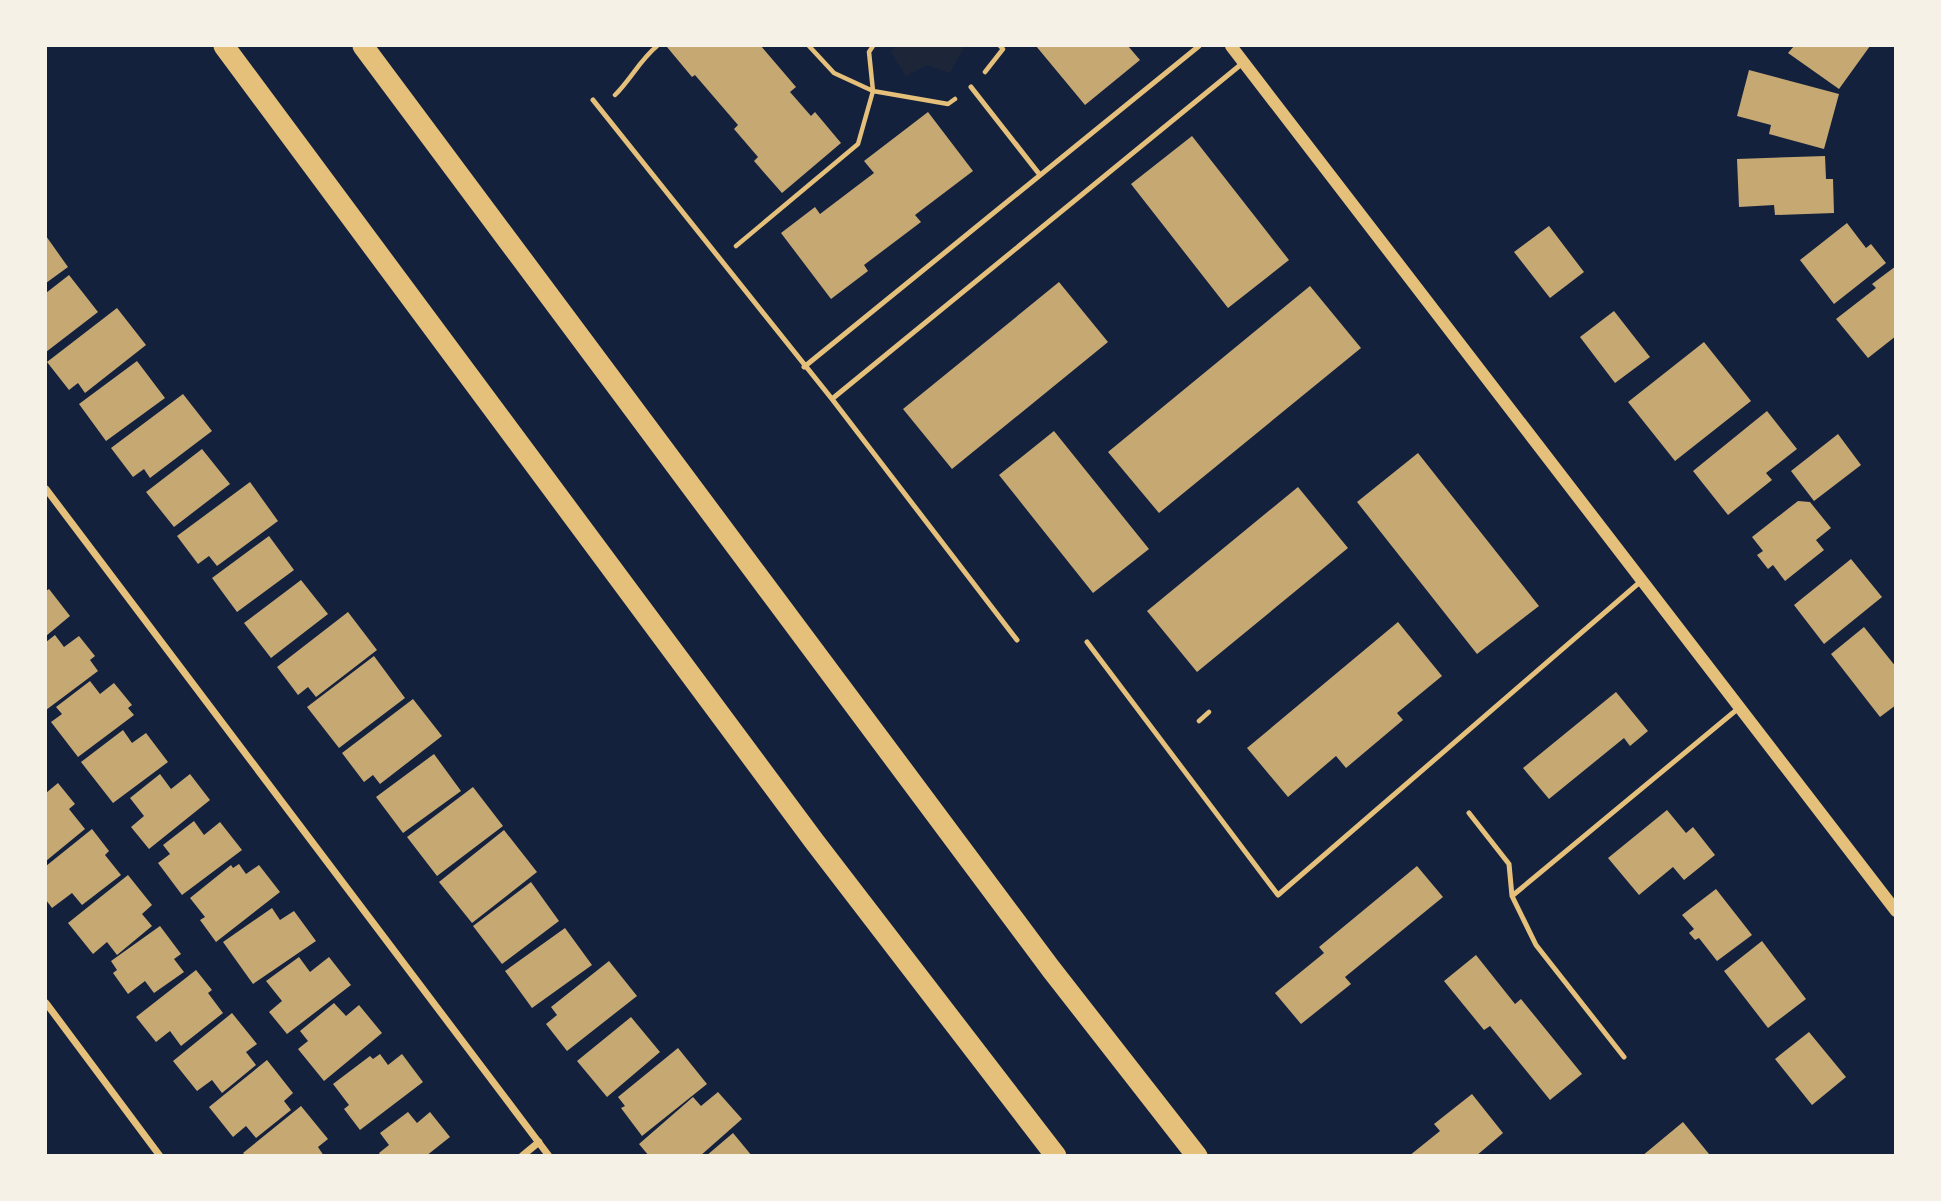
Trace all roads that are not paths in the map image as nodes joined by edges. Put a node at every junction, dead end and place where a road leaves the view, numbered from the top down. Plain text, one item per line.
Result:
1 (224, 46) edge
2 (363, 46) edge
3 (1199, 46) edge
4 (1231, 46) edge
5 (1244, 62) junction
6 (971, 87) road end
7 (593, 100) road end
8 (1040, 175) junction
9 (804, 367) junction
10 (832, 399) junction
11 (46, 489) edge
12 (1643, 580) junction
13 (1017, 640) dead end
14 (1087, 642) dead end
15 (1740, 707) junction
16 (1469, 813) dead end
17 (1512, 896) junction
18 (1895, 911) edge
19 (46, 1003) edge
20 (1624, 1057) dead end
21 (539, 1142) junction
22 (160, 1156) edge
23 (522, 1156) edge
24 (549, 1156) edge
25 (1056, 1156) edge
26 (1197, 1156) edge

1 - 25 highway
2 - 26 highway
3 - 8 lane
4 - 5 street
5 - 10 lane
5 - 12 street
6 - 8 lane
7 - 9 lane
8 - 9 lane
9 - 10 lane
10 - 13 lane
11 - 21 street
12 - 14 lane
12 - 15 street
15 - 17 lane
15 - 18 street
16 - 17 lane
17 - 20 lane
19 - 22 street
21 - 23 street
21 - 24 street

